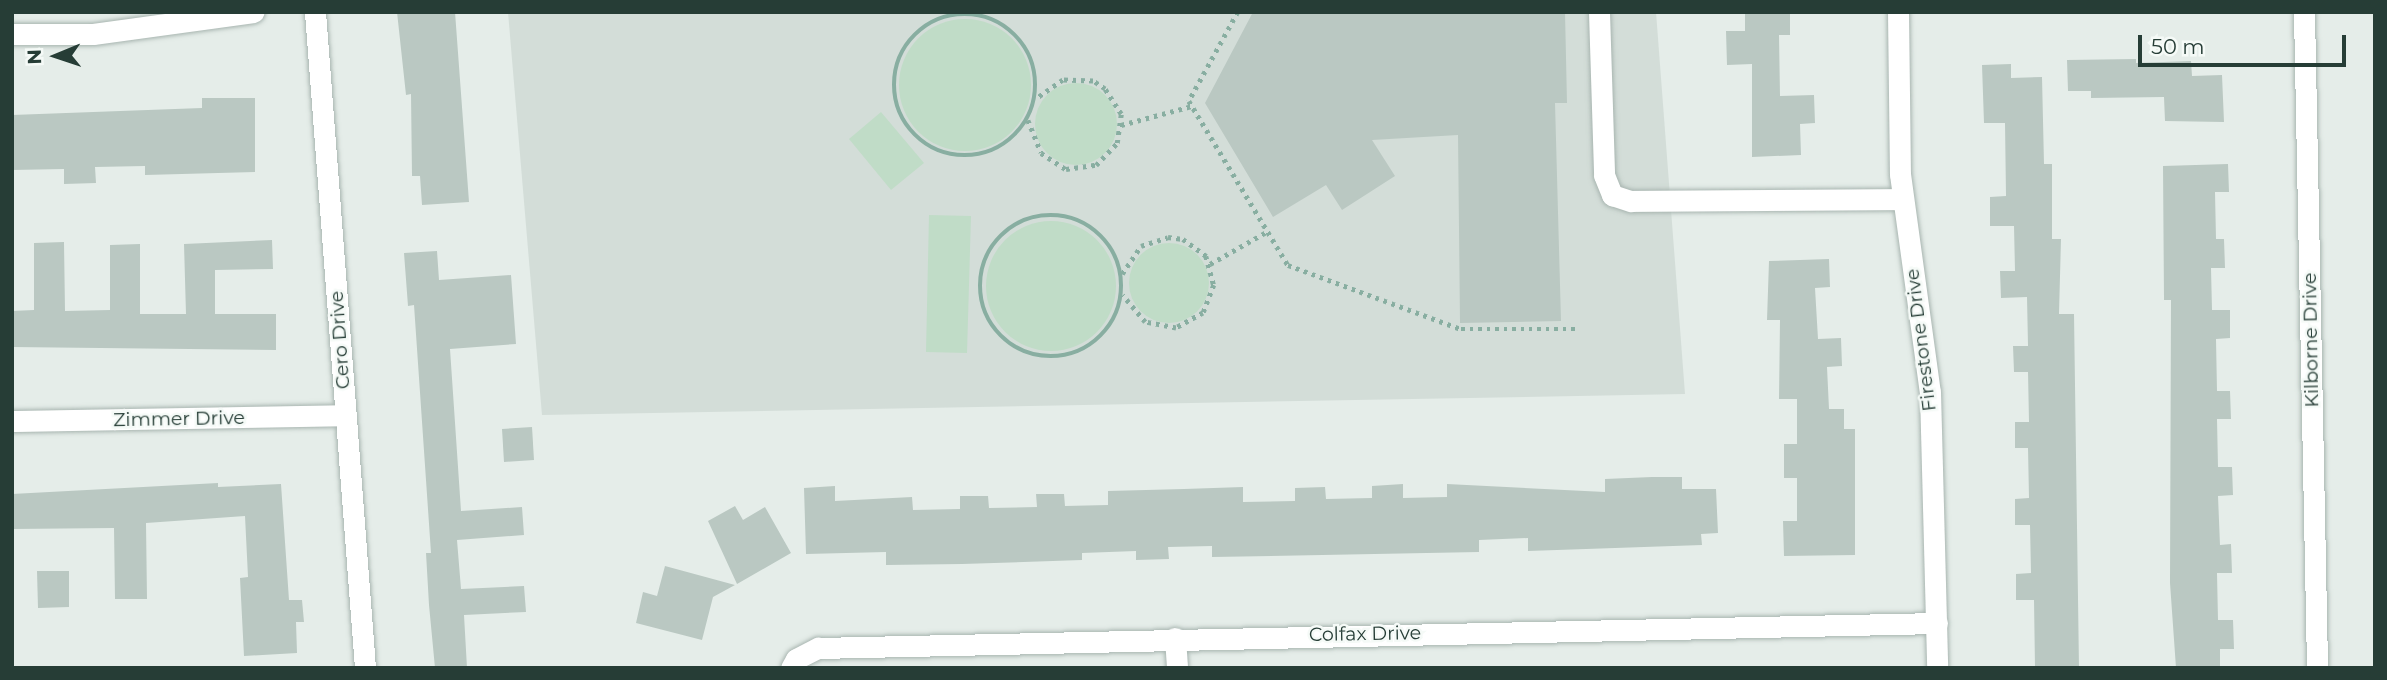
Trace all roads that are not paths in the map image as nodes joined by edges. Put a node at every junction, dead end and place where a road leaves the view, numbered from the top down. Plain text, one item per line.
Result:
1 (254, 12) edge
2 (315, 12) edge
3 (1599, 12) edge
4 (1898, 12) edge
5 (2304, 12) edge
6 (12, 34) edge
7 (1903, 199) junction
8 (346, 415) junction
9 (12, 421) edge
10 (1937, 623) junction
11 (1175, 638) junction
12 (794, 663) edge
13 (365, 668) edge
14 (1177, 668) edge
15 (1937, 668) edge
16 (2317, 668) edge

1 - 6 street
2 - 8 street, Cero Drive
3 - 7 street
4 - 7 street, Firestone Drive
5 - 16 street, Kilborne Drive
7 - 10 street, Firestone Drive
8 - 9 street, Zimmer Drive
8 - 13 street, Cero Drive
10 - 11 street, Colfax Drive
10 - 15 street, Firestone Drive
11 - 12 street, Colfax Drive
11 - 14 street

